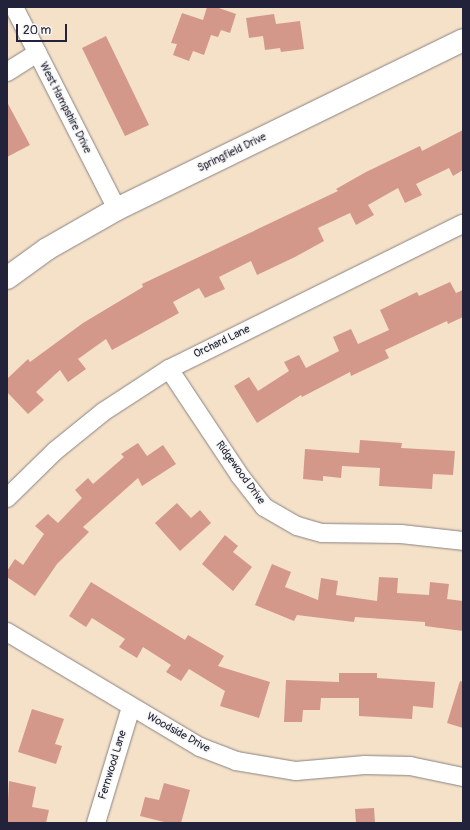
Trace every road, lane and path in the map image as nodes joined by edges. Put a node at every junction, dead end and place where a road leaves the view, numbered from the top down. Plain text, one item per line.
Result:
1 (14, 7) edge
2 (463, 40) edge
3 (37, 53) junction
4 (7, 72) edge
5 (117, 209) junction
6 (463, 224) edge
7 (7, 278) edge
8 (169, 368) junction
9 (7, 498) edge
10 (463, 540) edge
11 (7, 632) edge
12 (131, 707) junction
13 (463, 777) edge
14 (96, 823) edge

1 - 3 street, West Hampshire Drive
2 - 5 street, Springfield Drive
3 - 4 street
3 - 5 street, West Hampshire Drive
5 - 7 street, Springfield Drive
6 - 8 street, Orchard Lane
8 - 9 street, Orchard Lane
8 - 10 street, Ridgewood Drive
11 - 12 street, Woodside Drive
12 - 13 street, Woodside Drive
12 - 14 street, Fernwood Lane

